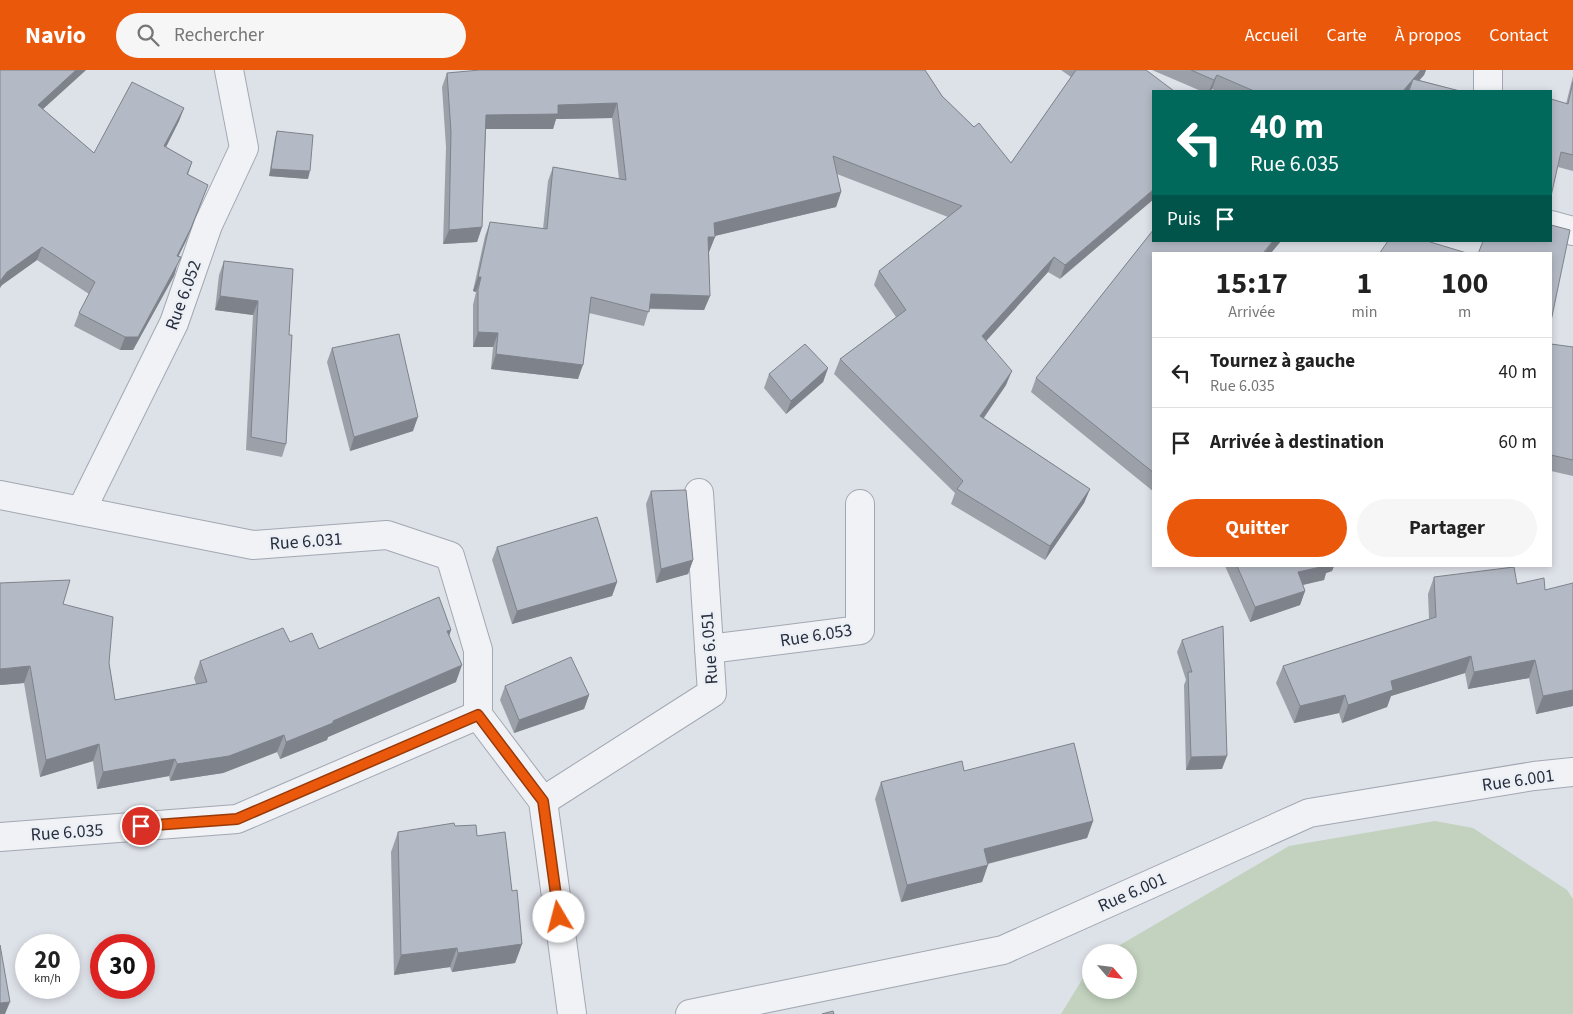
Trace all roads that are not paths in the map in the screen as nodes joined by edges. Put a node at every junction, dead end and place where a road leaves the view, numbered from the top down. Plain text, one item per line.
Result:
1 (229, 70) edge
2 (1488, 70) edge
3 (1488, 90) edge
4 (1552, 225) edge
5 (1573, 231) edge
6 (699, 493) dead end
7 (0, 495) edge
8 (860, 504) dead end
9 (81, 511) junction
10 (709, 649) junction
11 (478, 715) junction
12 (1573, 772) edge
13 (543, 801) junction
14 (0, 837) edge
15 (572, 1014) edge
16 (690, 1014) edge

1 - 9 street, Rue 6.052
2 - 3 street
4 - 5 street
6 - 10 street, Rue 6.051
7 - 9 street, Rue 6.031
8 - 10 street, Rue 6.053
9 - 11 street, Rue 6.031
10 - 13 street, Rue 6.051
11 - 13 street
11 - 14 street, Rue 6.035
12 - 16 street, Rue 6.001
13 - 15 street

